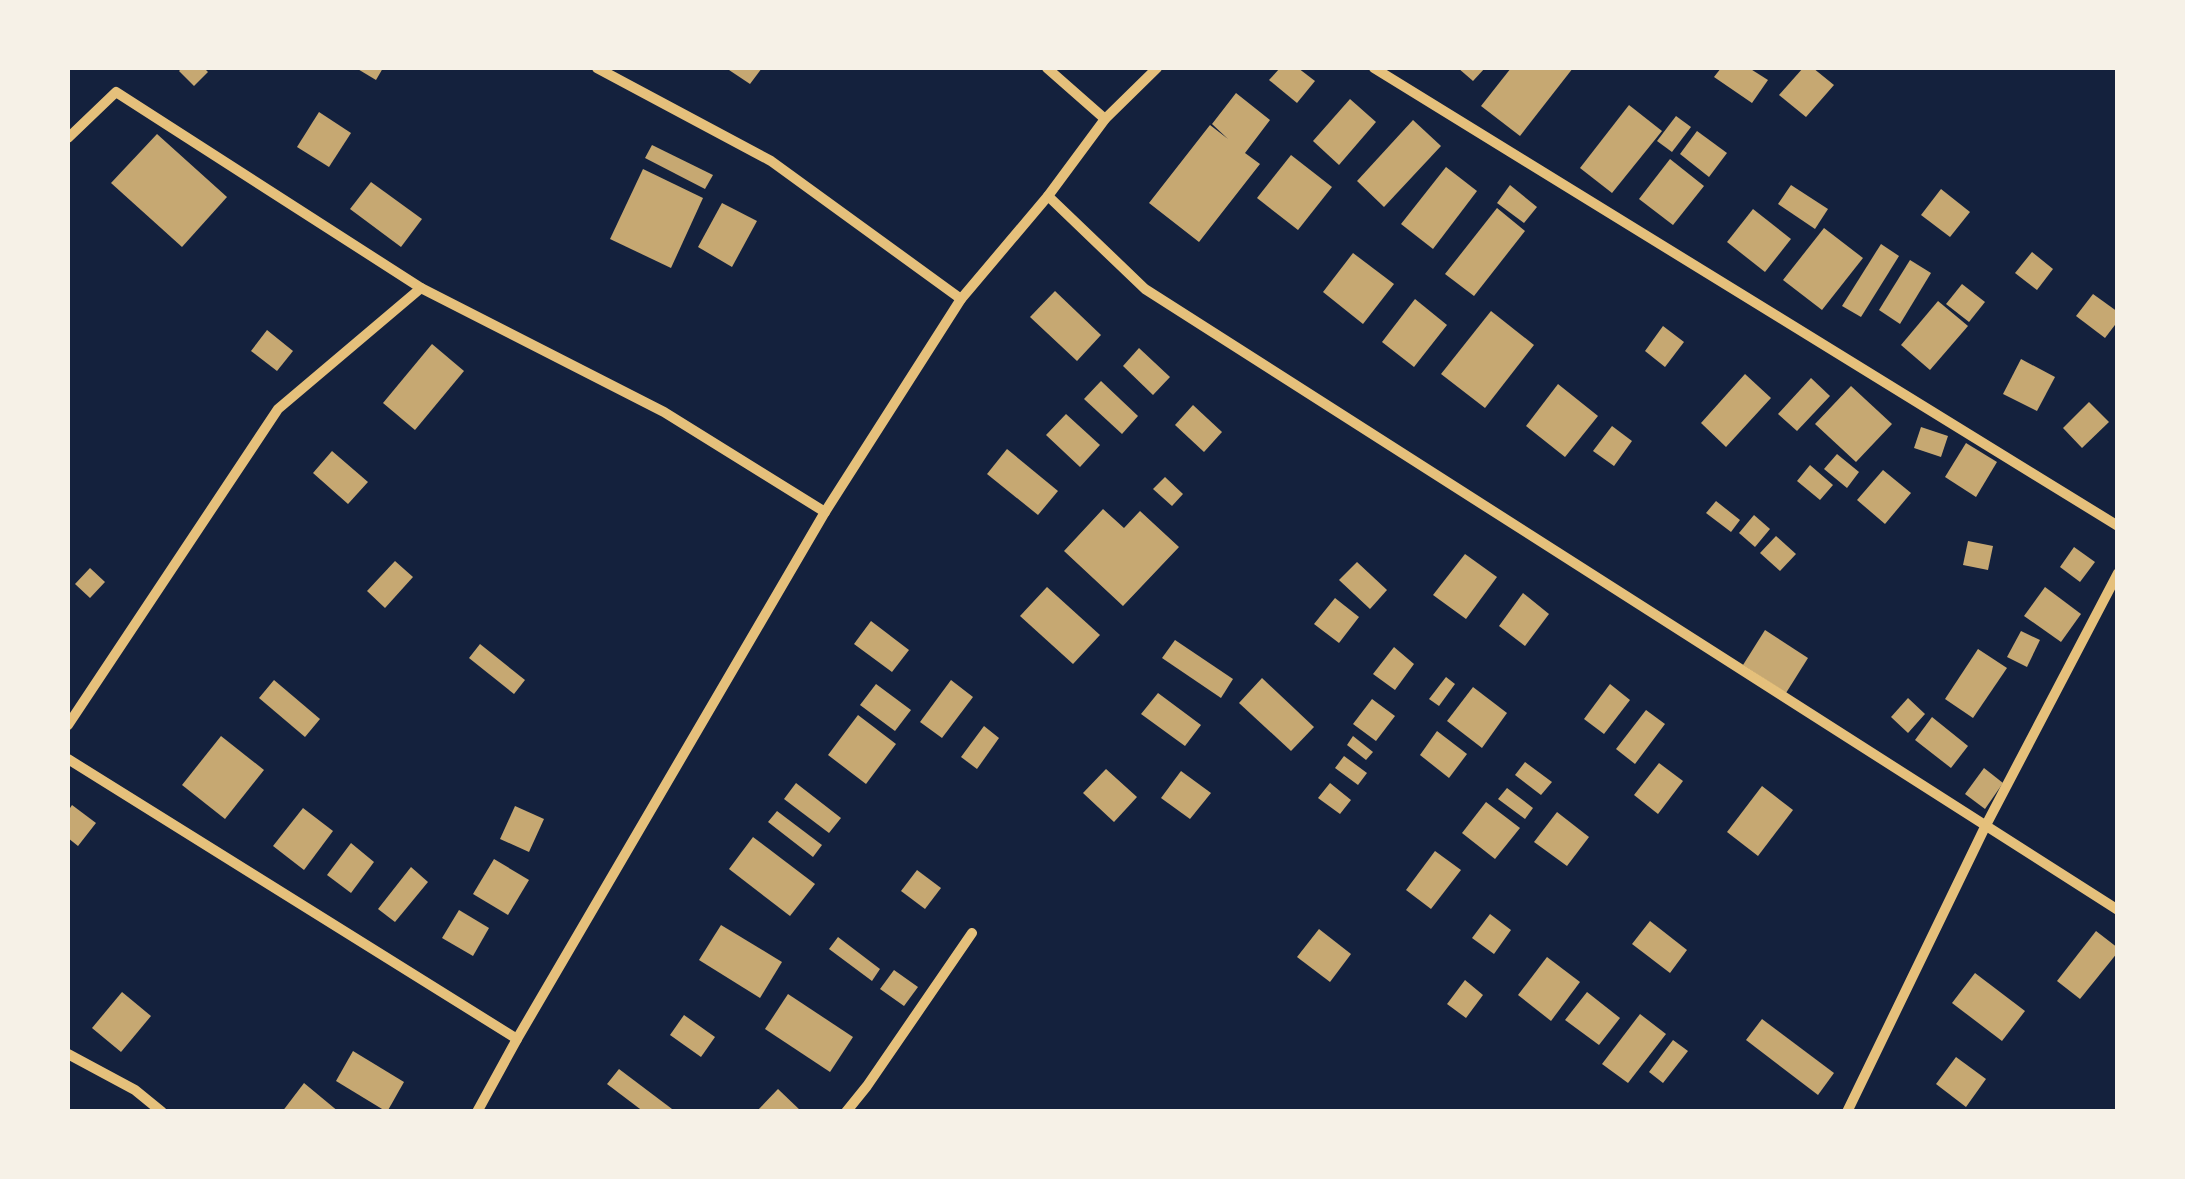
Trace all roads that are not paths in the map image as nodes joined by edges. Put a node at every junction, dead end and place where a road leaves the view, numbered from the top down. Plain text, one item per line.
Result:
1 (598, 68) edge
2 (1047, 68) edge
3 (1157, 68) edge
4 (1374, 68) edge
5 (1105, 119) junction
6 (68, 138) edge
7 (1048, 196) junction
8 (421, 288) junction
9 (961, 298) junction
10 (825, 512) junction
11 (2118, 526) edge
12 (2118, 574) edge
13 (68, 725) edge
14 (68, 758) edge
15 (1985, 827) junction
16 (2118, 910) edge
17 (972, 933) dead end
18 (517, 1039) junction
19 (68, 1054) edge
20 (162, 1112) edge
21 (477, 1112) edge
22 (846, 1112) edge
23 (1846, 1112) edge

1 - 9 street
2 - 5 street
3 - 5 street
4 - 11 street
5 - 7 street
6 - 8 street
7 - 9 street
7 - 15 street
8 - 10 street
8 - 13 street
9 - 10 street
10 - 18 street
12 - 15 street
14 - 18 street
15 - 16 street
15 - 23 street
17 - 22 street
18 - 21 street
19 - 20 street

